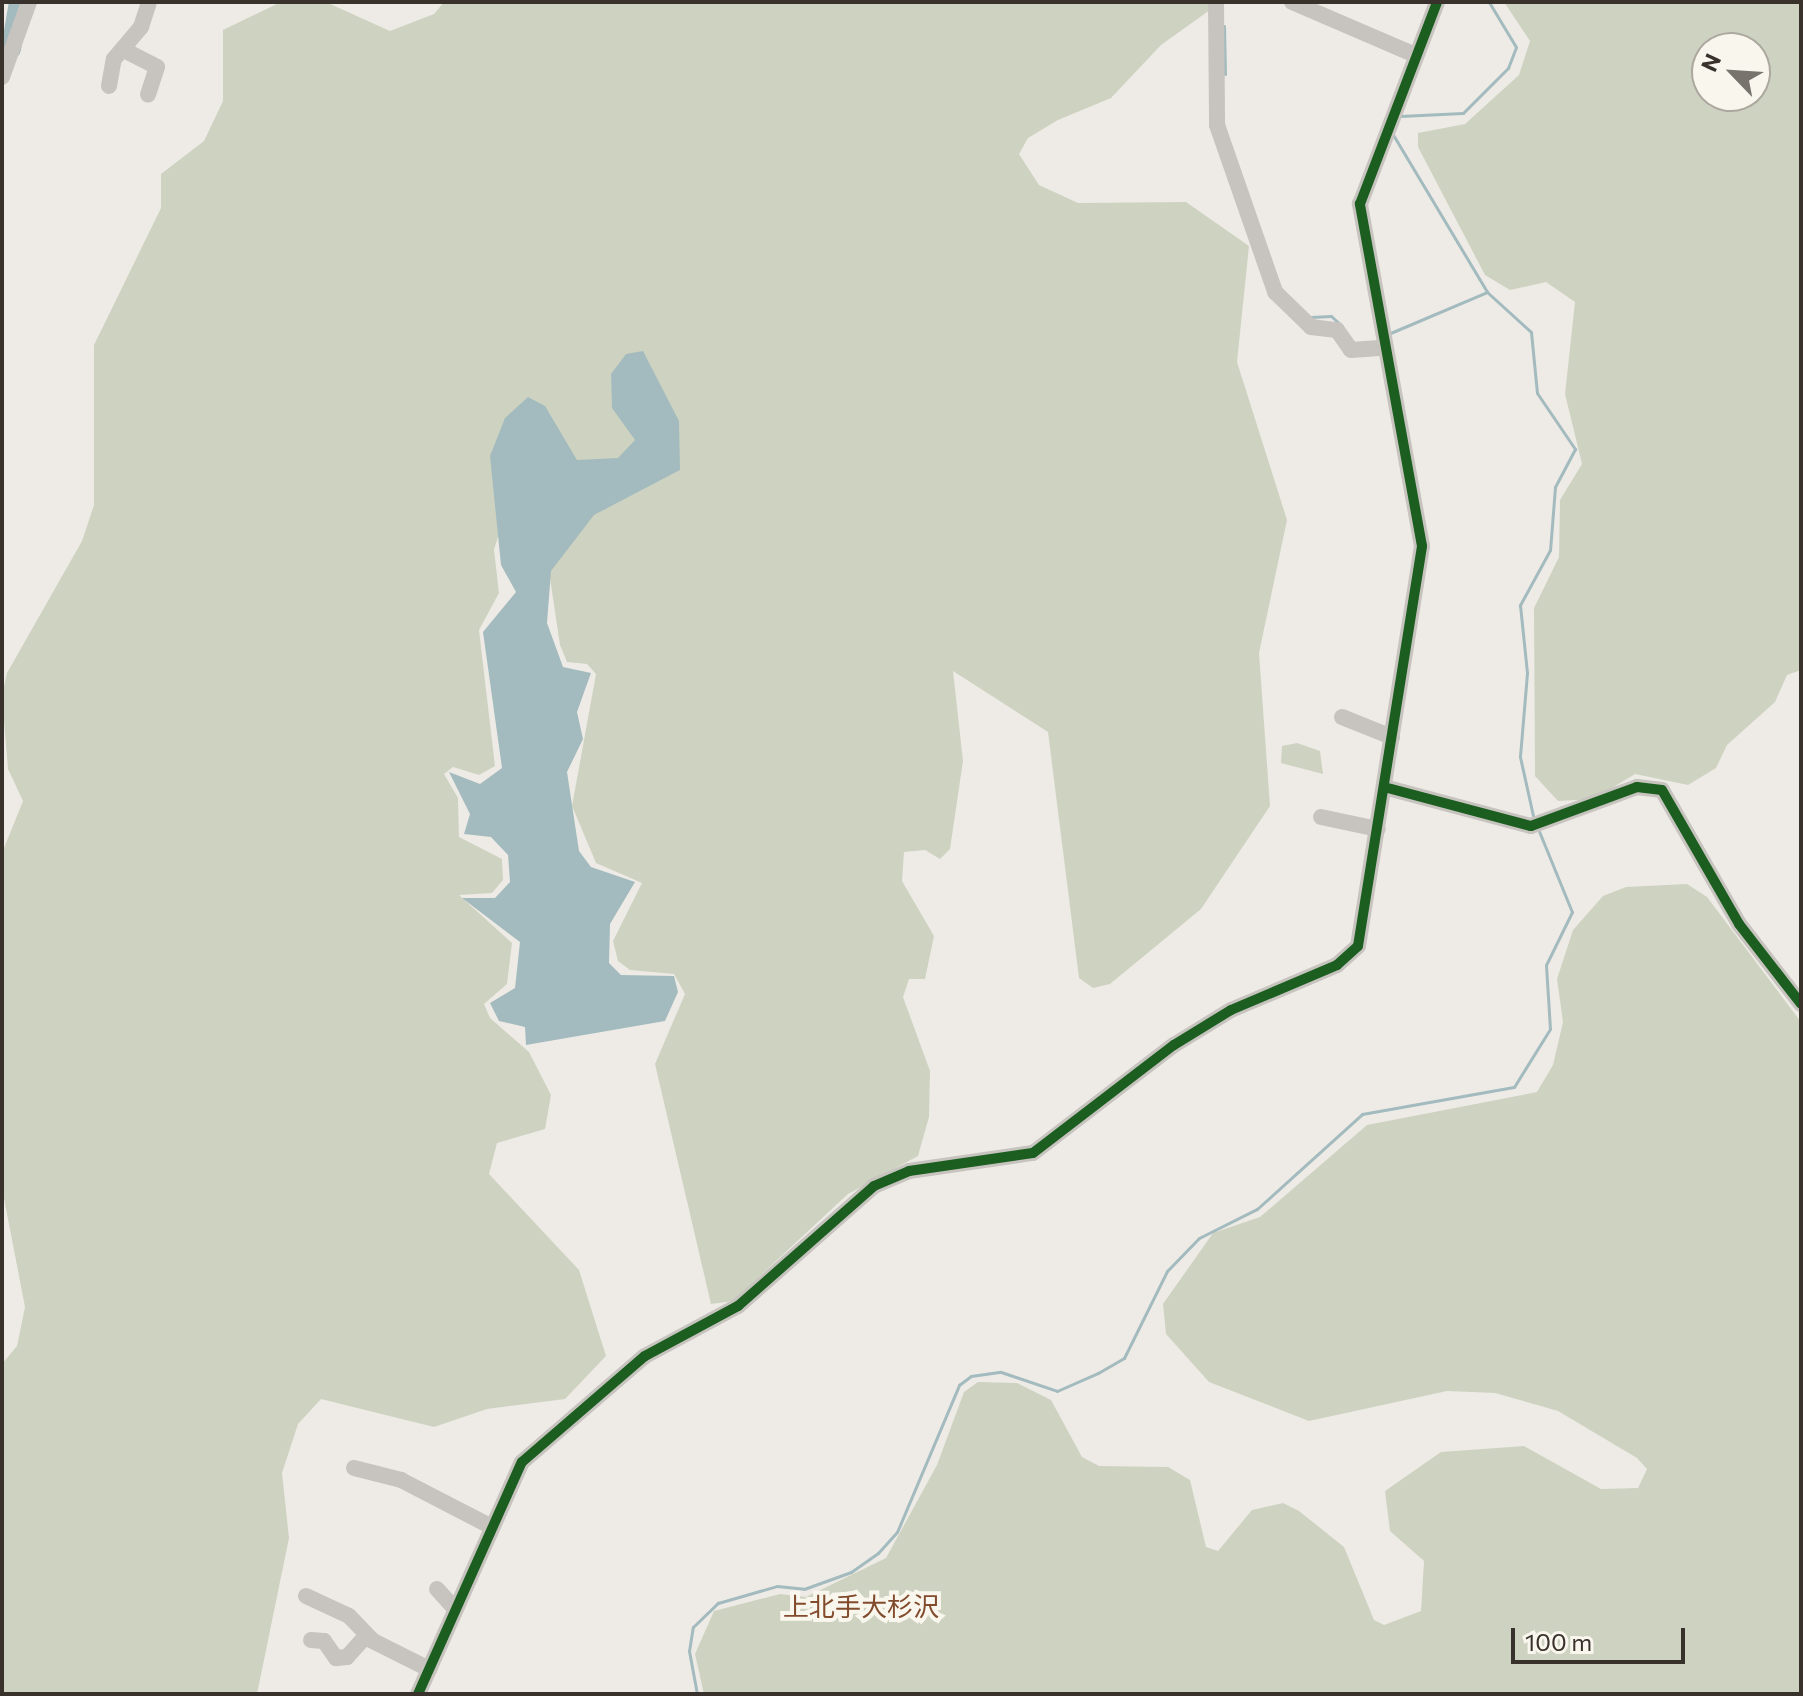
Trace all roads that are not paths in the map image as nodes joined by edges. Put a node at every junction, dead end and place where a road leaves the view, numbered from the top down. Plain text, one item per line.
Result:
1 (29, 2) edge
2 (149, 2) edge
3 (1216, 2) edge
4 (1292, 2) edge
5 (1437, 2) edge
6 (124, 50) junction
7 (1413, 54) junction
8 (2, 77) edge
9 (109, 86) dead end
10 (148, 95) dead end
11 (1383, 348) junction
12 (1342, 717) dead end
13 (1392, 737) junction
14 (1384, 787) junction
15 (1321, 817) dead end
16 (1378, 829) junction
17 (1801, 1004) edge
18 (354, 1468) dead end
19 (492, 1527) junction
20 (437, 1589) dead end
21 (306, 1596) dead end
22 (455, 1609) junction
23 (311, 1640) dead end
24 (372, 1640) junction
25 (429, 1669) junction
26 (418, 1694) edge

1 - 8 street
2 - 6 street
3 - 11 street
4 - 7 street
5 - 7 street
6 - 9 street
6 - 10 street
7 - 11 street
11 - 13 street
12 - 13 street
13 - 14 street
14 - 16 street
14 - 17 street
15 - 16 street
16 - 19 street
18 - 19 street
19 - 22 street
20 - 22 street
21 - 24 street
22 - 25 street
23 - 24 street
24 - 25 street
25 - 26 street

